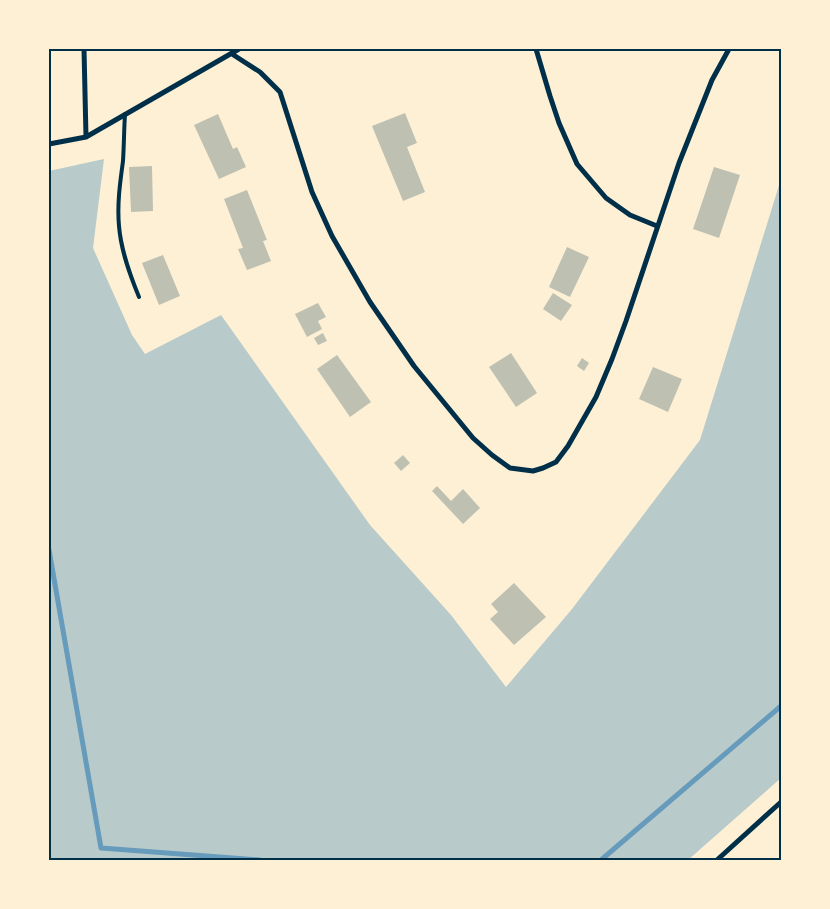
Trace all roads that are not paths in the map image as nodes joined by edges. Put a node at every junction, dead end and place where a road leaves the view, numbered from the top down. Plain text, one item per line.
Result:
1 (84, 49) edge
2 (239, 49) edge
3 (536, 49) edge
4 (729, 49) edge
5 (232, 54) junction
6 (125, 114) junction
7 (86, 137) junction
8 (49, 144) edge
9 (658, 226) junction
10 (139, 297) dead end
11 (781, 802) edge
12 (717, 860) edge

1 - 7 street
2 - 5 street
3 - 9 street
4 - 9 street
5 - 6 street
5 - 9 street
6 - 7 street
6 - 10 lane
7 - 8 street
11 - 12 street

